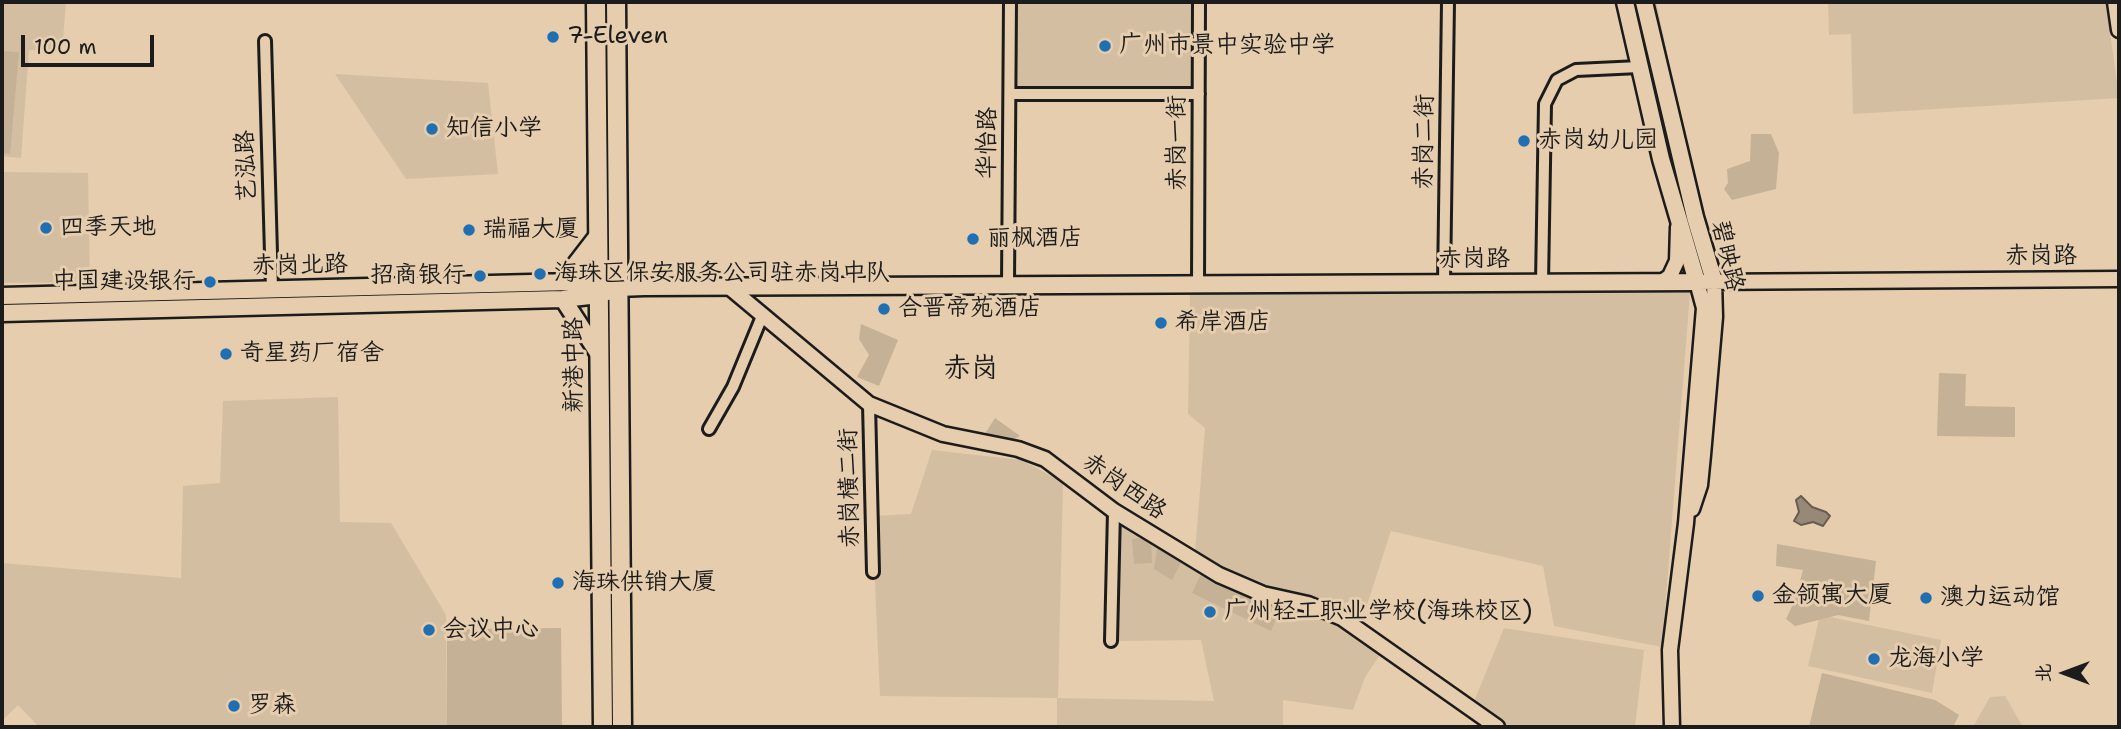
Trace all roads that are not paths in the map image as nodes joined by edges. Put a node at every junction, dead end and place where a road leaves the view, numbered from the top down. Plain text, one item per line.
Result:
1 (596, 2) edge
2 (616, 2) edge
3 (1010, 2) edge
4 (1199, 2) edge
5 (1448, 2) edge
6 (1625, 2) edge
7 (1644, 2) edge
8 (2116, 4) edge
9 (2119, 30) edge
10 (265, 41) dead end
11 (1639, 67) junction
12 (1010, 94) junction
13 (1199, 94) junction
14 (1678, 215) junction
15 (599, 234) junction
16 (2119, 279) edge
17 (562, 282) junction
18 (1662, 282) junction
19 (1705, 282) junction
20 (1444, 283) junction
21 (1542, 283) junction
22 (1008, 285) junction
23 (1198, 285) junction
24 (609, 286) junction
25 (830, 286) junction
26 (729, 287) junction
27 (272, 289) junction
28 (2, 296) edge
29 (563, 299) junction
30 (2, 313) edge
31 (763, 314) junction
32 (600, 356) junction
33 (869, 404) junction
34 (709, 429) dead end
35 (1114, 511) junction
36 (873, 572) dead end
37 (1111, 641) dead end
38 (1493, 726) edge
39 (603, 727) edge
40 (622, 727) edge
41 (1672, 727) edge

1 - 15 main road, 新港中路
2 - 24 main road, 新港中路
3 - 12 street, 华怡路
4 - 13 street, 赤岗一街
5 - 20 street, 赤岗二街
6 - 11 main road, 碧映路
7 - 19 main road, 碧映路
8 - 9 street
10 - 27 street, 艺泓路
11 - 14 main road, 碧映路
11 - 21 street
12 - 13 street
12 - 22 street, 华怡路
13 - 23 street, 赤岗一街
14 - 18 street
14 - 19 main road, 碧映路
15 - 17 main road
15 - 24 main road, 新港中路
16 - 19 street, 赤岗路
17 - 24 main road, 赤岗北路
17 - 27 main road, 赤岗北路
18 - 19 main road, 赤岗路
18 - 21 main road, 赤岗路
19 - 41 street, 碧映路
20 - 21 main road, 赤岗路
20 - 23 main road, 赤岗路
22 - 23 main road, 赤岗路
22 - 25 main road, 赤岗路
24 - 25 main road, 赤岗路
24 - 26 main road, 赤岗路
24 - 29 main road, 赤岗北路
24 - 32 main road, 新港中路
24 - 40 main road, 新港中路
25 - 26 main road, 赤岗路
26 - 31 street, 赤岗西路
27 - 28 main road, 赤岗北路
29 - 30 main road, 赤岗北路
29 - 32 main road
31 - 33 street, 赤岗西路
31 - 34 street
32 - 39 main road, 新港中路
33 - 35 street, 赤岗西路
33 - 36 street, 赤岗横二街
35 - 37 street
35 - 38 street, 赤岗西路

